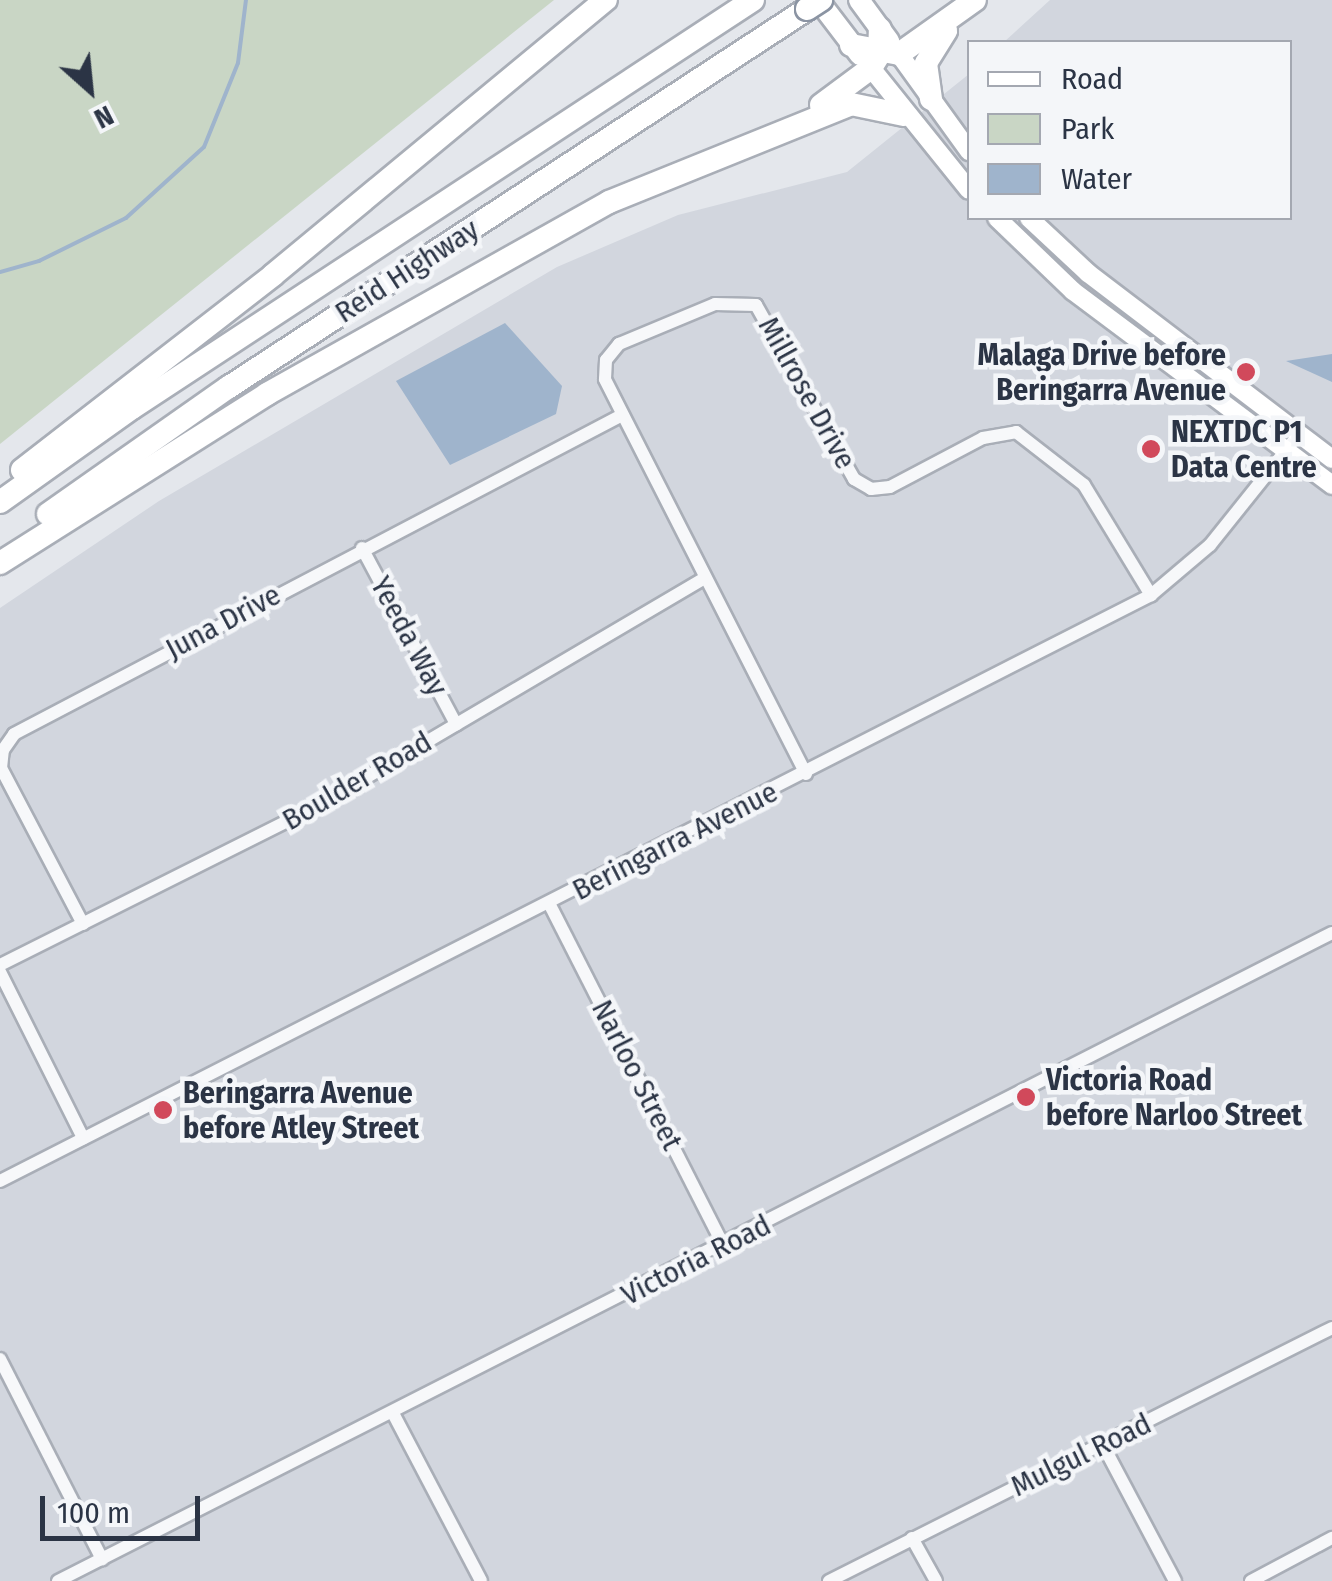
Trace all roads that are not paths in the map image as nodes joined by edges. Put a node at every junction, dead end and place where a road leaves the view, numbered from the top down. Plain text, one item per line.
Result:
1 (606, 0) edge
2 (752, 0) edge
3 (859, 0) edge
4 (976, 0) edge
5 (815, 3) edge
6 (880, 29) joint
7 (851, 44) joint
8 (883, 59) junction
9 (931, 99) junction
10 (904, 115) junction
11 (780, 129) junction
12 (967, 147) edge
13 (967, 187) edge
14 (999, 220) edge
15 (1032, 220) edge
16 (622, 415) junction
17 (1299, 434) junction
18 (1286, 450) junction
19 (1332, 459) edge
20 (1332, 485) edge
21 (0, 488) edge
22 (0, 502) edge
23 (362, 548) junction
24 (0, 550) edge
25 (0, 563) edge
26 (704, 578) junction
27 (1150, 594) junction
28 (456, 724) junction
29 (806, 774) junction
30 (550, 904) junction
31 (83, 924) junction
32 (1332, 932) edge
33 (0, 969) edge
34 (83, 1138) junction
35 (0, 1181) edge
36 (724, 1246) junction
37 (1332, 1328) edge
38 (0, 1359) edge
39 (394, 1415) junction
40 (1103, 1445) junction
41 (912, 1538) junction
42 (1332, 1538) edge
43 (102, 1559) junction
44 (58, 1581) edge
45 (482, 1581) edge
46 (829, 1581) edge
47 (936, 1581) edge
48 (1175, 1581) edge
49 (1251, 1581) edge

1 - 21 highway
2 - 22 highway, Reid Highway
3 - 6 main road
4 - 8 highway
4 - 9 highway
5 - 7 main road
5 - 24 highway, Reid Highway
6 - 8 highway
7 - 8 highway
8 - 9 main road
8 - 10 main road
8 - 11 highway
9 - 12 main road
10 - 11 highway
10 - 13 main road
11 - 25 highway
14 - 18 main road
15 - 17 main road
16 - 23 street, Juna Drive
16 - 26 street, Millrose Drive
16 - 27 street, Millrose Drive
17 - 18 street, Beringarra Avenue
17 - 19 main road
18 - 20 main road
18 - 27 street, Beringarra Avenue
23 - 28 street, Yeeda Way
23 - 31 street, Juna Drive
26 - 28 street, Boulder Road
26 - 29 street, Millrose Drive
27 - 29 street, Beringarra Avenue
28 - 31 street, Boulder Road
29 - 30 street, Beringarra Avenue
30 - 34 street, Beringarra Avenue
30 - 36 street, Narloo Street
31 - 33 street, Boulder Road
32 - 36 street, Victoria Road
33 - 34 street
34 - 35 street, Beringarra Avenue
36 - 39 street, Victoria Road
37 - 40 street, Mulgul Road
38 - 43 street
39 - 43 street, Victoria Road
39 - 45 street
40 - 41 street, Mulgul Road
40 - 48 street
41 - 46 street, Mulgul Road
41 - 47 street
42 - 49 street
43 - 44 street, Victoria Road

